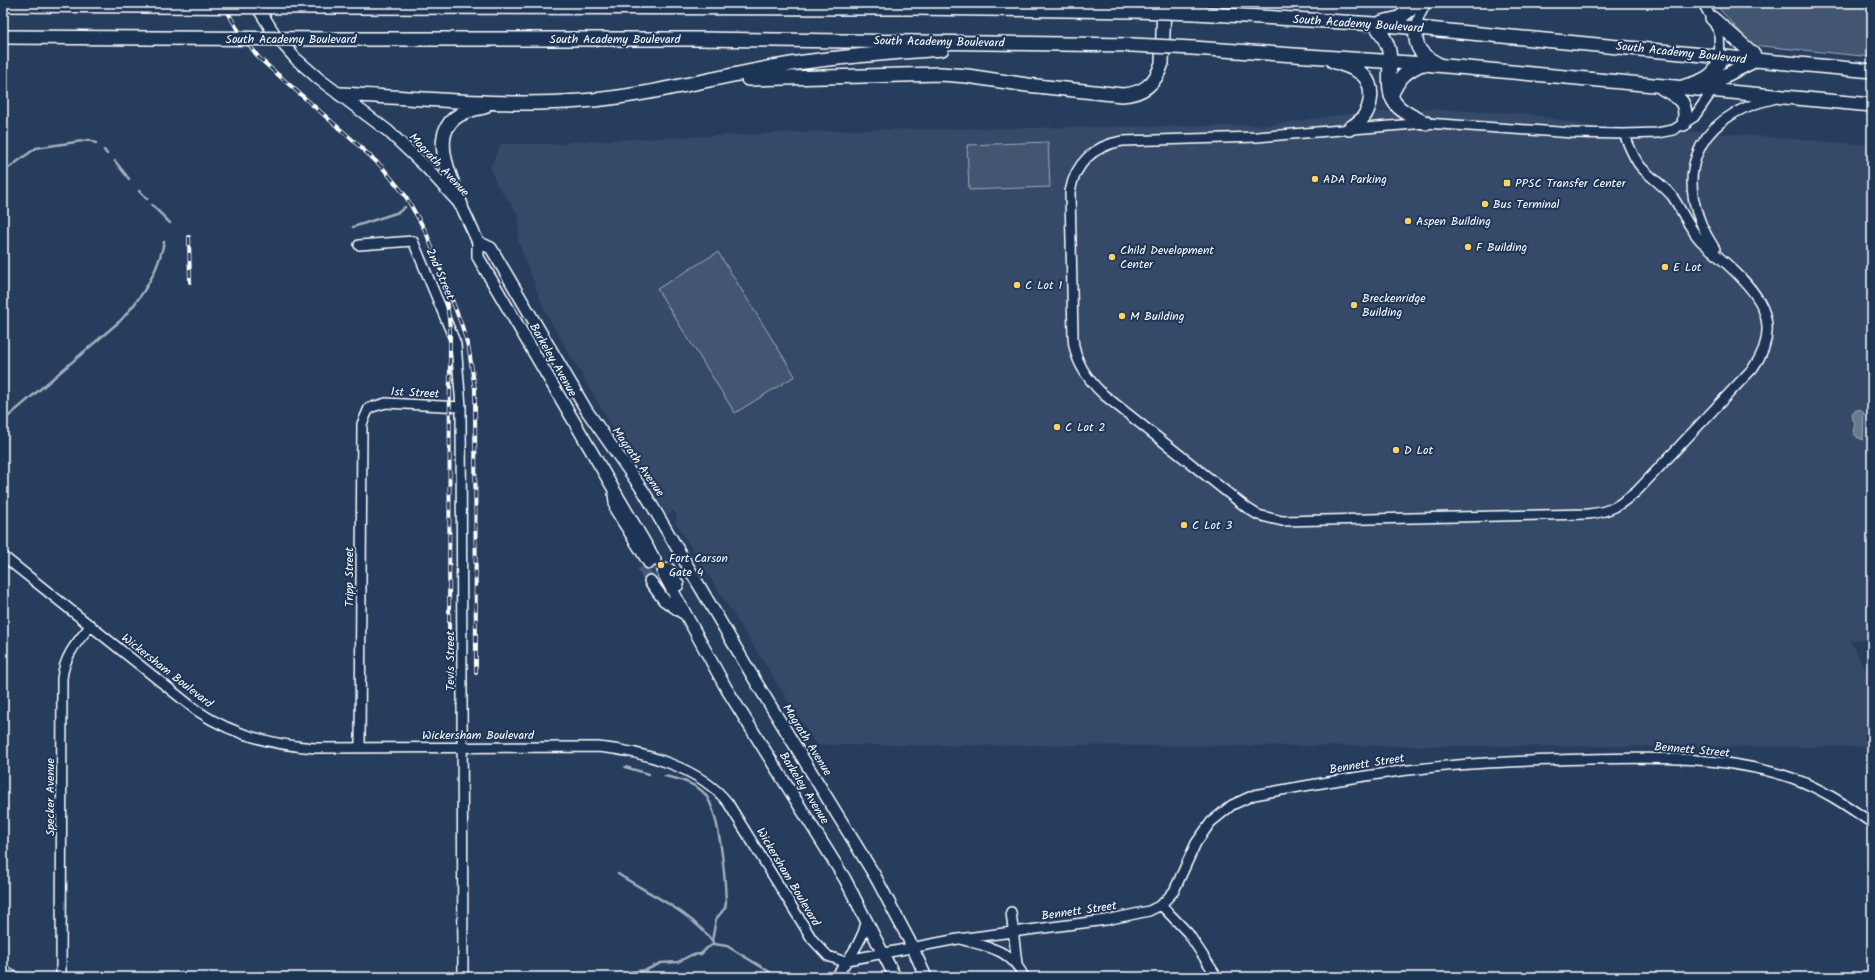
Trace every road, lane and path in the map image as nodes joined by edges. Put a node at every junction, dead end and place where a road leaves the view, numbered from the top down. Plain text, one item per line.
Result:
1 (255, 3) edge
2 (353, 3) edge
3 (858, 3) edge
4 (1164, 3) edge
5 (1419, 3) edge
6 (1426, 3) edge
7 (1703, 3) edge
8 (3, 4) edge
9 (85, 4) edge
10 (318, 7) junction
11 (913, 8) junction
12 (1712, 18) junction
13 (1375, 24) junction
14 (1416, 28) junction
15 (3, 37) edge
16 (49, 37) junction
17 (3, 42) edge
18 (1030, 43) junction
19 (1322, 56) junction
20 (1720, 57) junction
21 (1757, 60) junction
22 (1390, 61) junction
23 (1424, 64) junction
24 (1440, 65) junction
25 (1872, 71) edge
26 (700, 82) junction
27 (1659, 86) junction
28 (1677, 87) junction
29 (1712, 91) junction
30 (340, 94) junction
31 (1391, 96) junction
32 (1785, 97) junction
33 (510, 103) junction
34 (1872, 105) edge
35 (1426, 123) junction
36 (1684, 124) junction
37 (1349, 129) junction
38 (1624, 134) junction
39 (460, 205) junction
40 (478, 242) junction
41 (359, 245) dead end
42 (1722, 258) junction
43 (456, 344) joint
44 (461, 407) junction
45 (369, 408) joint
46 (613, 488) junction
47 (3, 556) edge
48 (687, 616) junction
49 (91, 625) junction
50 (360, 747) junction
51 (463, 748) junction
52 (1872, 823) edge
53 (1161, 905) junction
54 (1011, 912) dead end
55 (867, 920) junction
56 (1014, 932) junction
57 (958, 939) junction
58 (912, 947) junction
59 (884, 953) junction
60 (848, 960) junction
61 (1018, 964) junction
62 (61, 977) edge
63 (463, 977) edge
64 (836, 977) edge
65 (895, 977) edge
66 (926, 977) edge
67 (1024, 977) edge
68 (1217, 977) edge

1 - 30 main road, Magrath Avenue
2 - 10 highway
3 - 11 highway
4 - 26 highway
5 - 13 highway
6 - 14 street
7 - 12 street
8 - 9 highway, South Academy Boulevard
9 - 10 highway, South Academy Boulevard, bridge
10 - 11 highway, South Academy Boulevard
11 - 13 highway, South Academy Boulevard, bridge
12 - 20 street
12 - 21 highway
13 - 14 highway, South Academy Boulevard
13 - 22 highway
14 - 20 highway, South Academy Boulevard
14 - 24 highway
15 - 16 highway, South Academy Boulevard
16 - 17 highway
16 - 18 highway, South Academy Boulevard, bridge
18 - 19 highway, South Academy Boulevard, bridge
18 - 26 highway
19 - 22 highway, South Academy Boulevard
19 - 37 highway
20 - 21 highway, South Academy Boulevard
20 - 28 highway
21 - 25 highway, South Academy Boulevard
21 - 29 highway
22 - 23 highway, South Academy Boulevard
22 - 31 highway
23 - 24 highway, South Academy Boulevard
23 - 31 highway
24 - 27 highway, South Academy Boulevard
26 - 33 highway
27 - 28 highway, South Academy Boulevard
27 - 36 highway
28 - 29 highway, South Academy Boulevard
29 - 32 highway, South Academy Boulevard
29 - 36 street
30 - 33 highway
30 - 39 main road, Magrath Avenue
31 - 35 highway
32 - 34 highway, South Academy Boulevard
32 - 42 street
33 - 39 highway
35 - 37 street
35 - 38 street
36 - 38 street
37 - 42 street
38 - 42 street
39 - 40 main road, Magrath Avenue
40 - 46 main road, Barkeley Avenue
40 - 58 main road, Magrath Avenue
41 - 43 street, 2nd Street
43 - 44 street, Tevis Street
44 - 45 street, 1st Street
44 - 51 street, Tevis Street
45 - 50 street, Tripp Street
46 - 46 main road, Barkeley Avenue
47 - 49 street, Wickersham Boulevard
48 - 48 main road, Barkeley Avenue
48 - 55 main road, Barkeley Avenue
49 - 50 street, Wickersham Boulevard
49 - 62 street, Specker Avenue
50 - 51 street, Wickersham Boulevard
51 - 60 street, Wickersham Boulevard
51 - 63 street, Tevis Street
52 - 53 street, Bennett Street
53 - 56 street, Bennett Street
53 - 68 street
54 - 56 street
55 - 59 main road, Barkeley Avenue
55 - 60 street
56 - 57 street, Bennett Street
56 - 61 street
57 - 58 street, Bennett Street
57 - 61 street
58 - 59 street, Wickersham Boulevard
58 - 66 main road, Magrath Avenue
59 - 60 street, Wickersham Boulevard
59 - 65 main road, Barkeley Avenue
60 - 64 street
61 - 67 street

